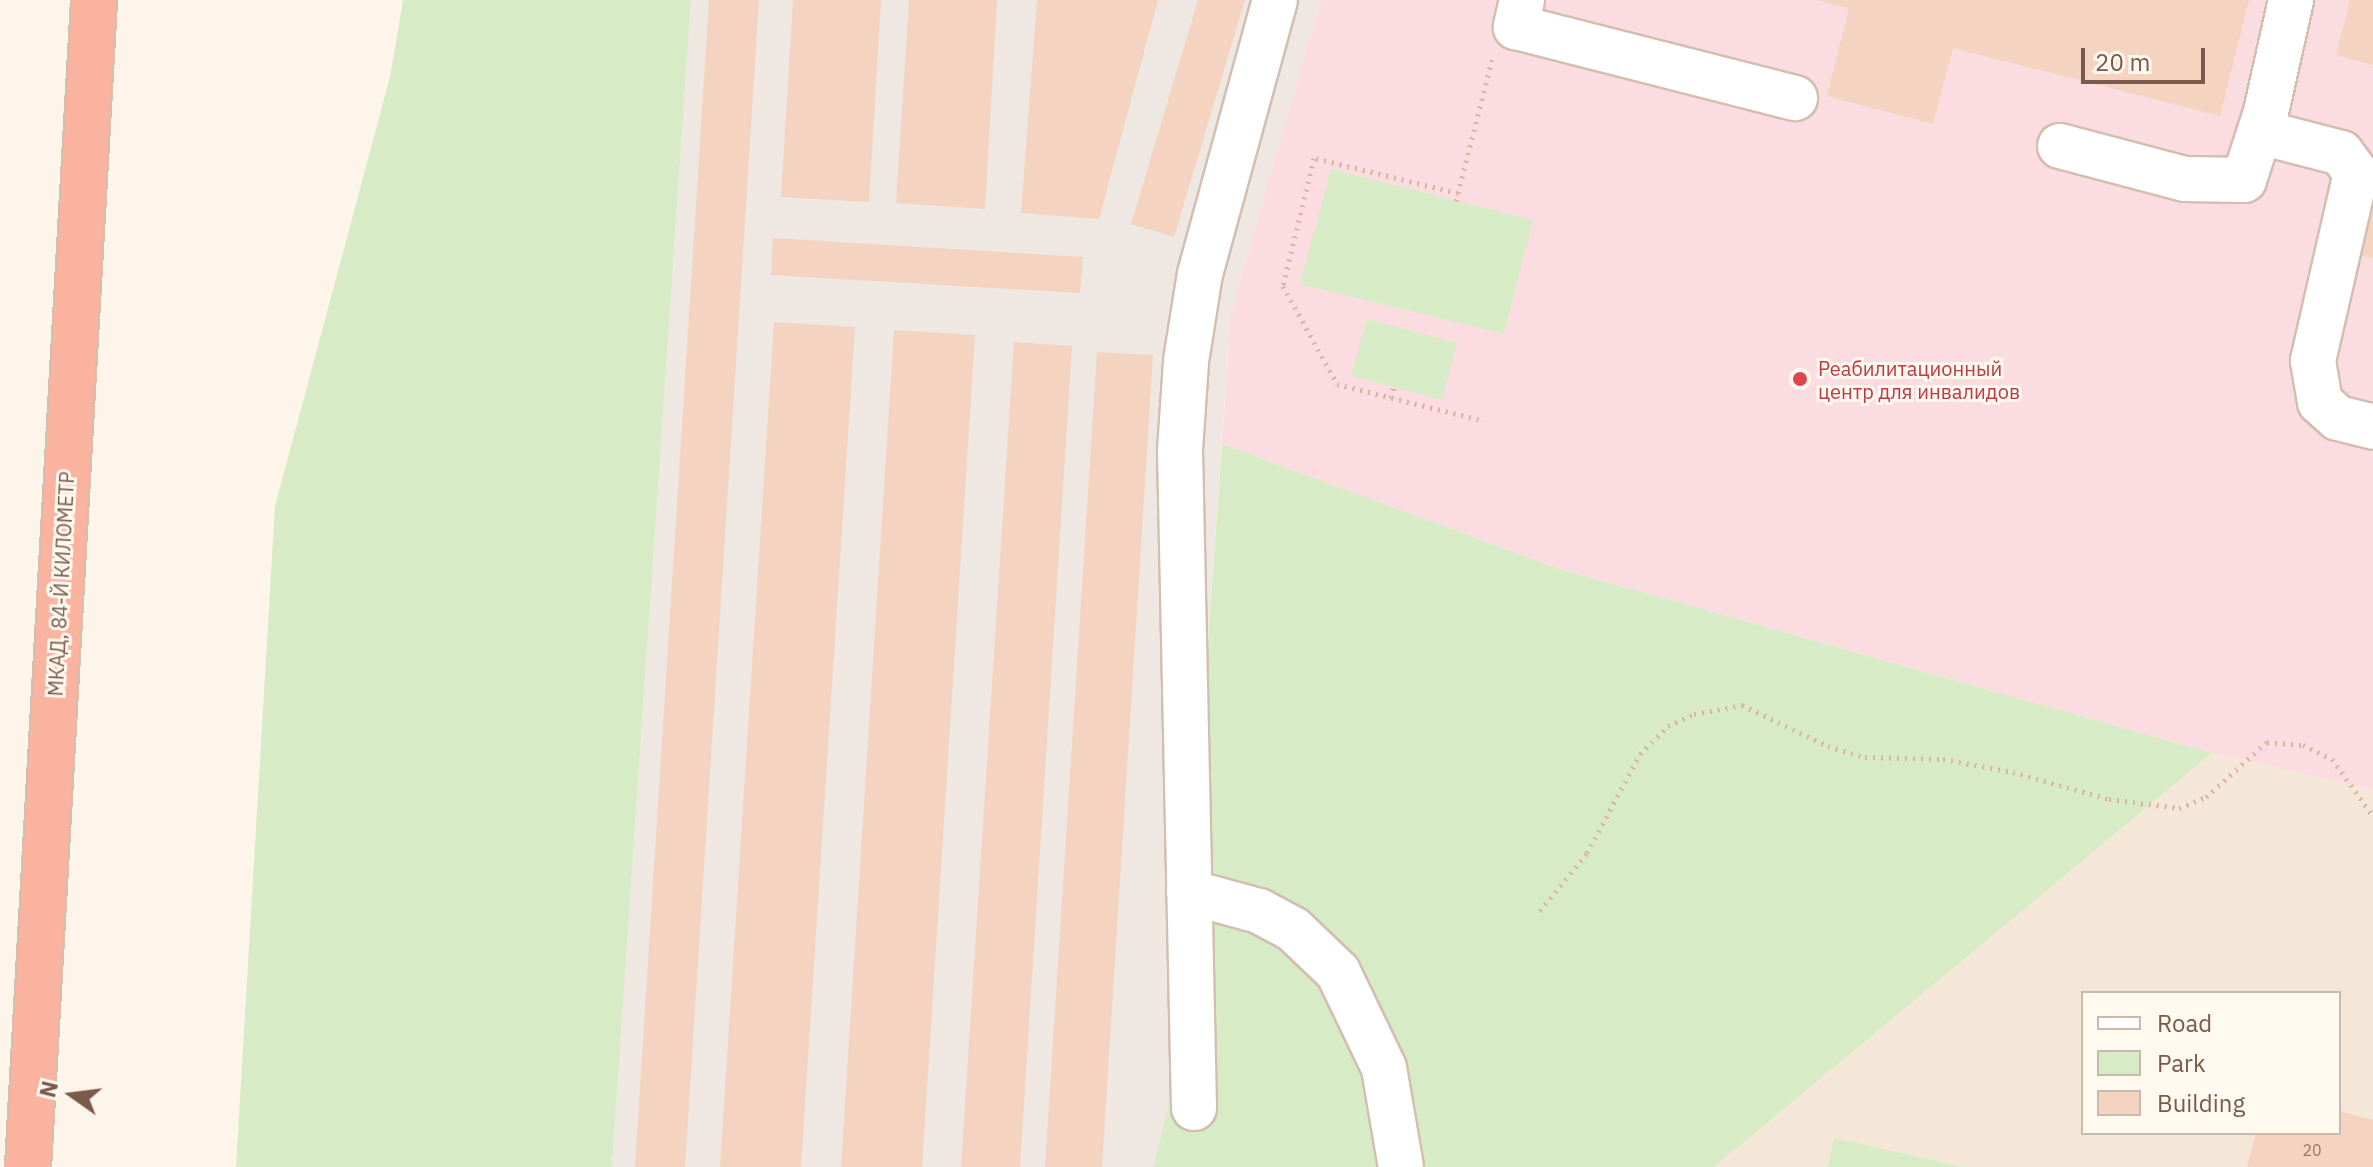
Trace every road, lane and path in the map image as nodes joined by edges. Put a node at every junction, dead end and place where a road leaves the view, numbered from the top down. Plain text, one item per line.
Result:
1 (94, 0) edge
2 (1275, 0) edge
3 (2291, 0) edge
4 (1519, 13) edge
5 (1795, 98) dead end
6 (2260, 132) junction
7 (2060, 146) dead end
8 (2361, 153) edge
9 (1458, 193) junction
10 (1456, 201) dead end
11 (1394, 387) dead end
12 (1391, 398) junction
13 (1484, 421) dead end
14 (2373, 427) edge
15 (2373, 816) edge
16 (1189, 892) junction
17 (1540, 911) dead end
18 (1194, 1108) dead end
19 (28, 1167) edge
20 (1401, 1167) edge

1 - 19 highway, МКАД, 84-Й КИЛОМЕТР
2 - 16 lane
3 - 6 lane
4 - 5 lane
4 - 9 path
6 - 7 lane
6 - 8 lane
8 - 14 lane
9 - 10 path
9 - 12 path
11 - 12 path
12 - 13 path
15 - 17 path
16 - 18 lane
16 - 20 lane

